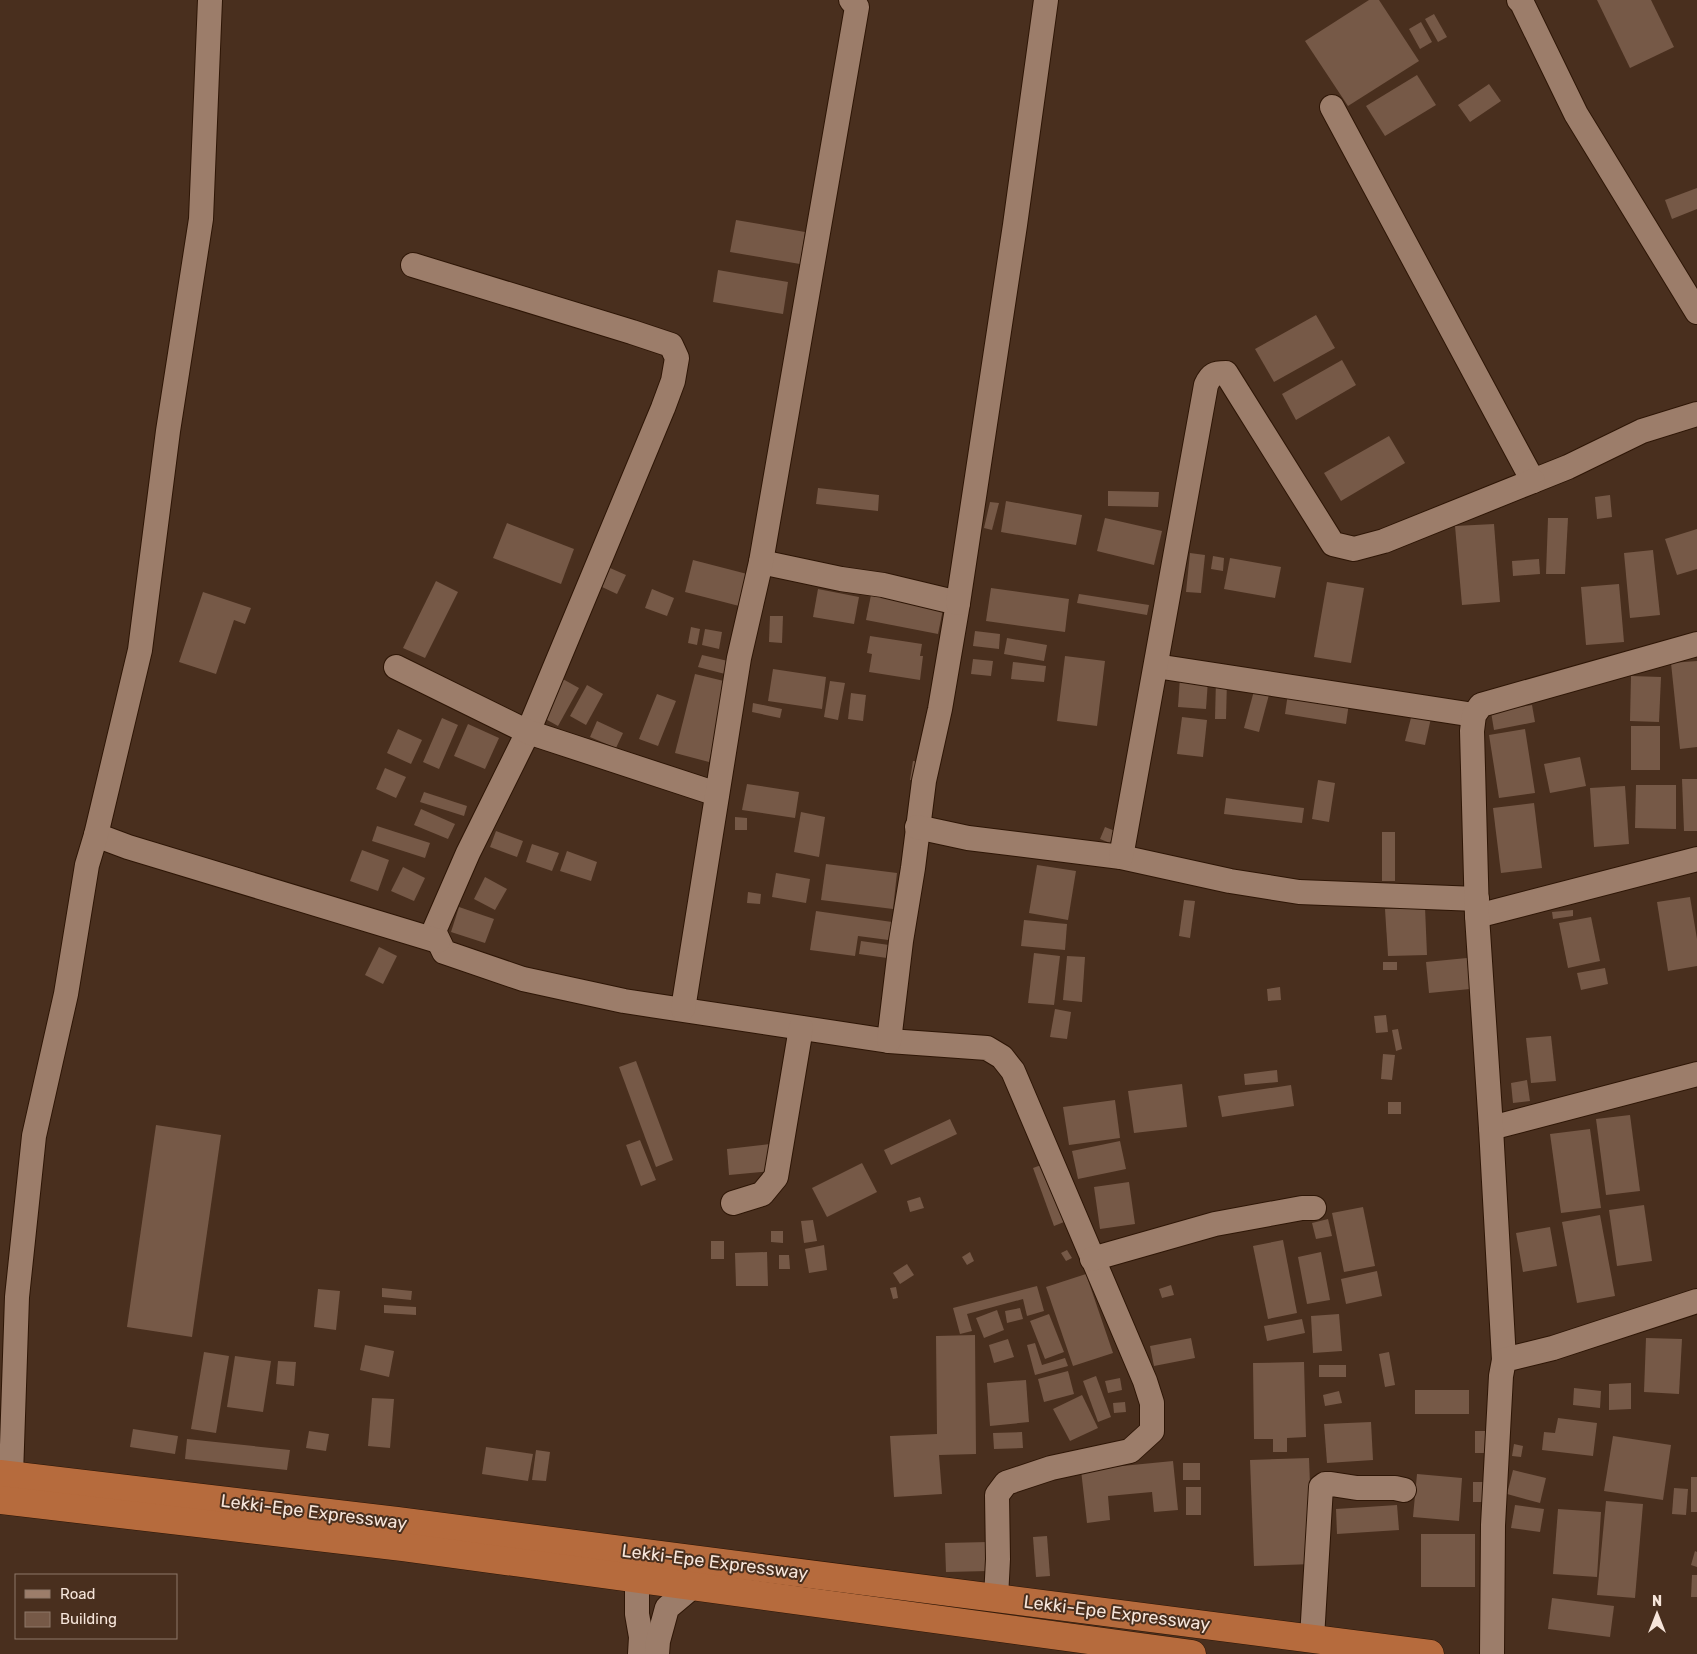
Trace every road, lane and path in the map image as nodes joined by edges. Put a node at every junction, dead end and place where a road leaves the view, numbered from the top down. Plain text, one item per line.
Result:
1 (210, 0) edge
2 (851, 0) edge
3 (1046, 0) edge
4 (1524, 1) edge
5 (1332, 107) dead end
6 (413, 265) dead end
7 (1697, 312) edge
8 (1697, 414) edge
9 (1533, 481) junction
10 (761, 562) junction
11 (958, 603) junction
12 (1697, 644) edge
13 (1156, 666) junction
14 (396, 667) dead end
15 (1474, 715) junction
16 (528, 732) junction
17 (717, 794) junction
18 (917, 827) junction
19 (96, 835) junction
20 (1121, 857) junction
21 (1697, 859) edge
22 (1477, 907) junction
23 (438, 941) junction
24 (683, 1009) junction
25 (801, 1028) junction
26 (889, 1042) junction
27 (1697, 1074) edge
28 (1491, 1128) junction
29 (733, 1203) dead end
30 (1314, 1208) dead end
31 (1092, 1259) junction
32 (1697, 1301) edge
33 (1504, 1360) junction
34 (5, 1474) edge
35 (1404, 1490) dead end
36 (0, 1500) edge
37 (637, 1579) junction
38 (692, 1587) junction
39 (996, 1598) junction
40 (1312, 1638) junction
41 (640, 1654) edge
42 (658, 1654) edge
43 (1192, 1654) edge
44 (1430, 1654) edge
45 (1492, 1654) edge

1 - 19 street
2 - 10 street
3 - 11 street
4 - 7 street
5 - 9 street
6 - 16 street
8 - 9 street
9 - 13 street
10 - 11 street
10 - 17 street
11 - 18 street
12 - 15 street
13 - 15 street
13 - 20 street
14 - 16 street
15 - 22 street
16 - 17 street
16 - 23 street
17 - 24 street
18 - 20 street
18 - 26 street
19 - 23 street
19 - 34 street
20 - 22 street
21 - 22 street
22 - 28 street
23 - 24 street
24 - 25 street
25 - 26 street
25 - 29 street
26 - 31 street
27 - 28 street
28 - 33 street
30 - 31 street
31 - 39 street
32 - 33 street
33 - 45 street
34 - 39 highway, Lekki-Epe Expressway
35 - 40 street
36 - 37 highway, Lekki-Epe Expressway
37 - 38 highway, Lekki-Epe Expressway
37 - 41 street
38 - 42 street
38 - 43 highway, Lekki-Epe Expressway
39 - 40 highway, Lekki-Epe Expressway
40 - 44 highway, Lekki-Epe Expressway

